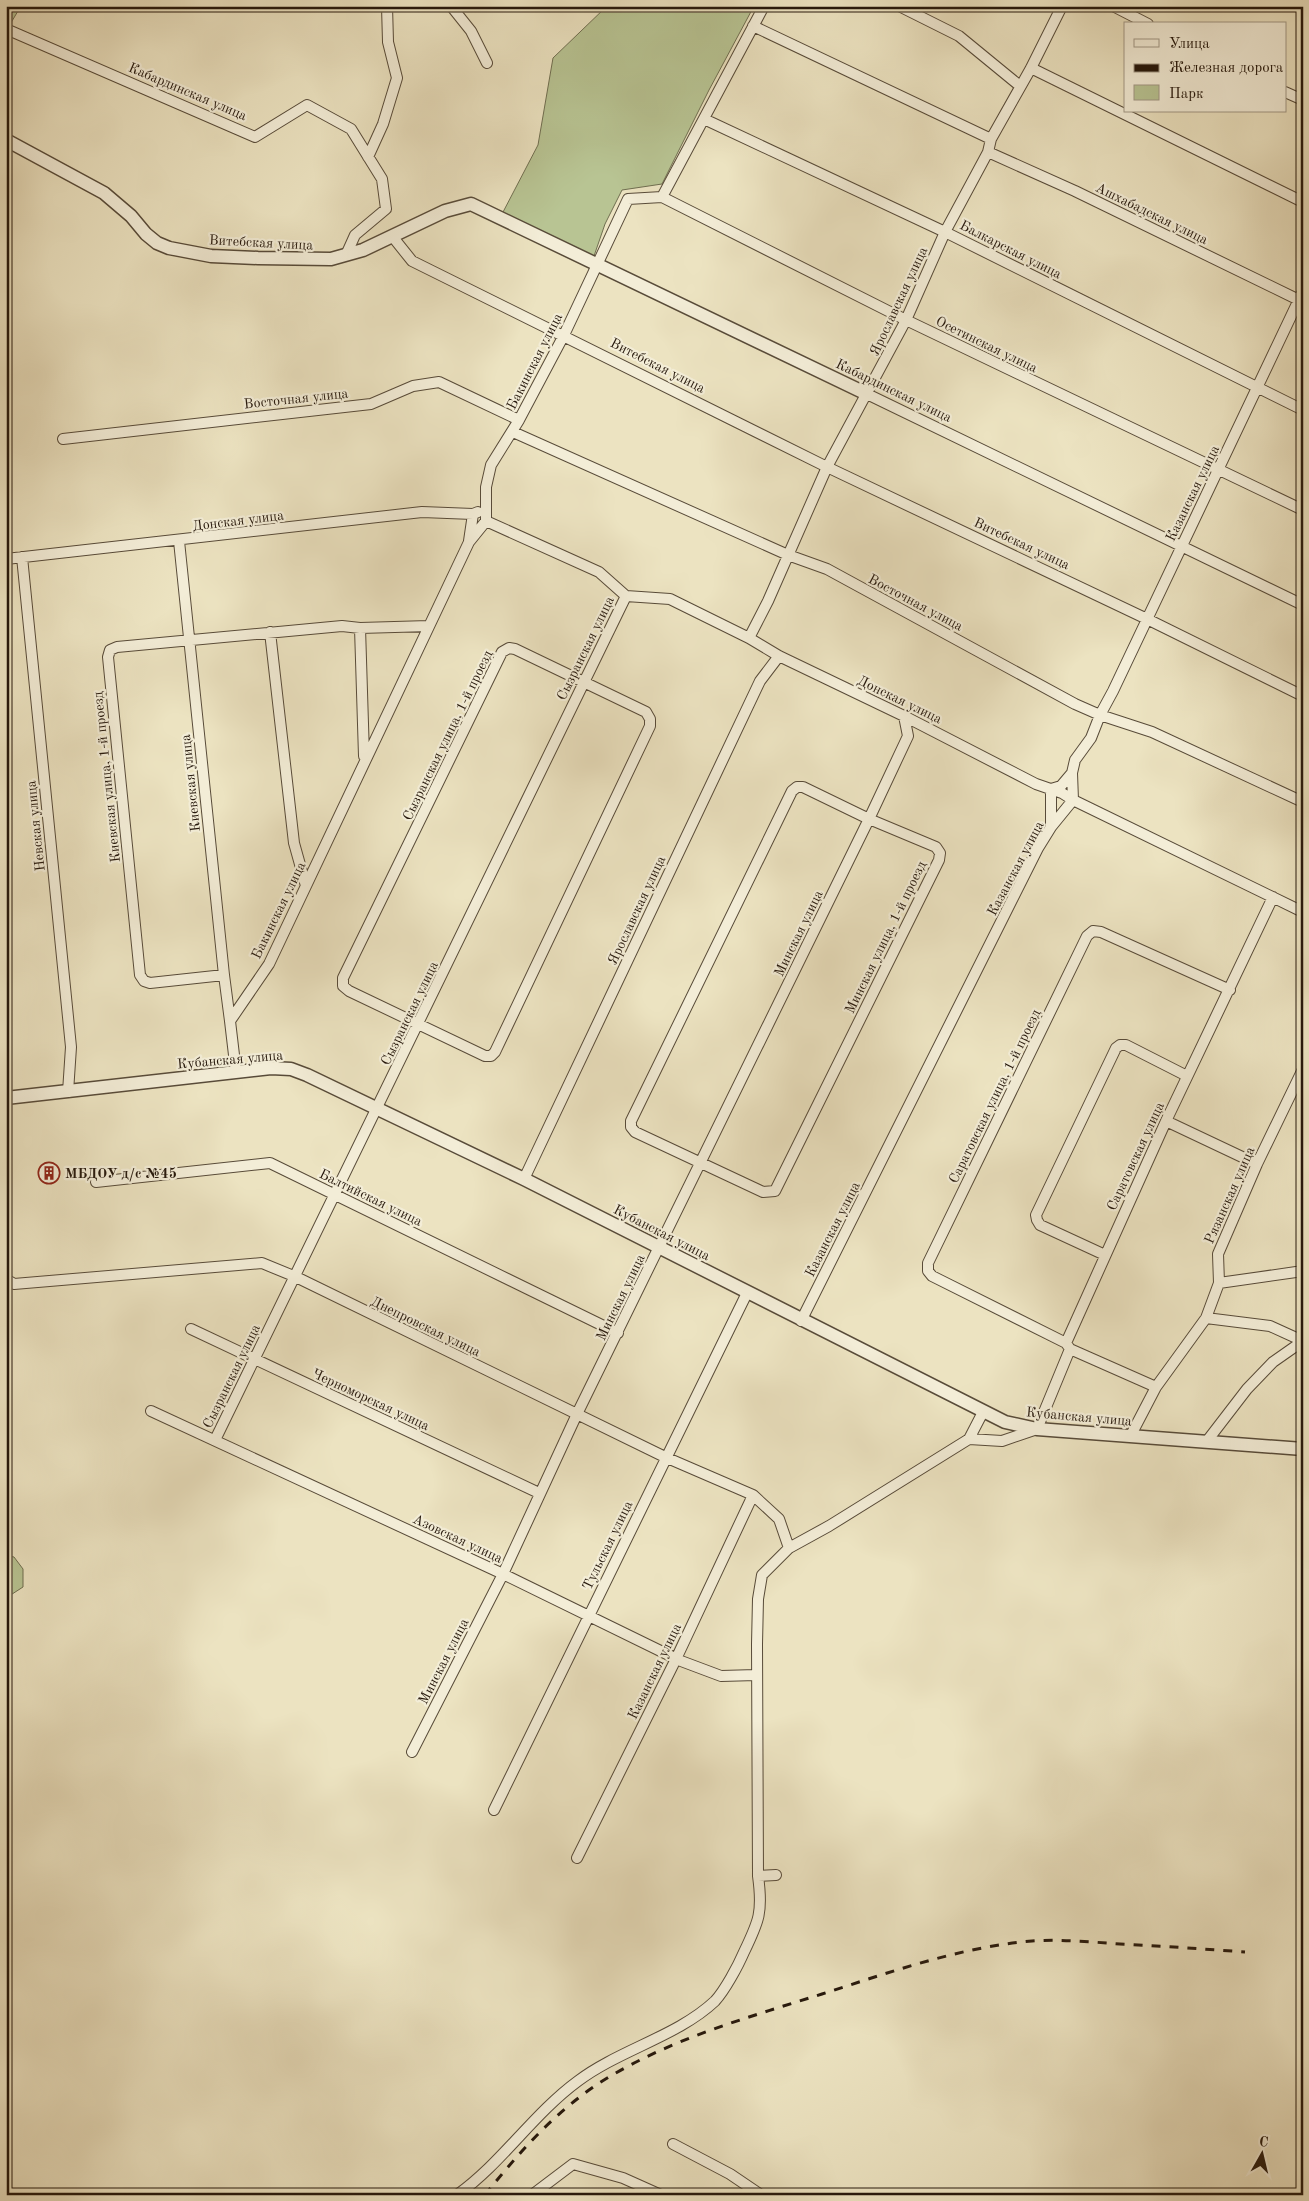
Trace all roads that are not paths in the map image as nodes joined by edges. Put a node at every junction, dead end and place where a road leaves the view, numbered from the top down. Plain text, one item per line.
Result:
1 (387, 6) edge
2 (451, 6) edge
3 (764, 6) edge
4 (899, 6) edge
5 (1062, 6) edge
6 (1113, 6) edge
7 (1144, 22) edge
8 (753, 26) junction
9 (6, 29) edge
10 (487, 63) dead end
11 (1031, 68) junction
12 (1020, 86) junction
13 (1286, 92) edge
14 (1303, 100) edge
15 (704, 119) junction
16 (991, 139) junction
17 (6, 140) edge
18 (988, 152) junction
19 (368, 157) junction
20 (662, 197) junction
21 (1303, 202) edge
22 (945, 232) junction
23 (392, 236) junction
24 (346, 255) junction
25 (598, 263) junction
26 (1301, 298) edge
27 (906, 320) junction
28 (564, 335) junction
29 (1258, 388) junction
30 (867, 394) junction
31 (1303, 410) edge
32 (519, 420) junction
33 (512, 432) junction
34 (64, 439) dead end
35 (827, 467) junction
36 (1219, 470) junction
37 (486, 508) junction
38 (1303, 510) edge
39 (473, 514) junction
40 (486, 521) junction
41 (179, 541) junction
42 (469, 542) junction
43 (1180, 546) junction
44 (788, 555) junction
45 (22, 557) junction
46 (6, 559) edge
47 (626, 596) junction
48 (1303, 605) edge
49 (1147, 619) junction
50 (429, 626) junction
51 (360, 628) junction
52 (270, 632) junction
53 (749, 638) junction
54 (189, 640) junction
55 (779, 656) junction
56 (584, 681) junction
57 (1303, 696) edge
58 (1100, 715) junction
59 (904, 716) junction
60 (364, 760) junction
61 (1072, 773) junction
62 (1050, 789) junction
63 (1073, 800) junction
64 (1303, 802) edge
65 (869, 818) junction
66 (1051, 828) junction
67 (306, 886) junction
68 (1273, 897) junction
69 (1303, 912) edge
70 (224, 975) junction
71 (1230, 990) junction
72 (230, 1022) junction
73 (420, 1024) junction
74 (1303, 1069) edge
75 (236, 1072) junction
76 (1187, 1076) junction
77 (68, 1092) junction
78 (6, 1098) edge
79 (378, 1109) junction
80 (1166, 1121) junction
81 (700, 1164) junction
82 (1257, 1164) junction
83 (524, 1179) junction
84 (96, 1182) dead end
85 (336, 1195) junction
86 (659, 1248) junction
87 (1105, 1254) junction
88 (1303, 1272) edge
89 (296, 1277) junction
90 (6, 1279) edge
91 (1219, 1284) junction
92 (747, 1293) junction
93 (1206, 1318) junction
94 (802, 1321) junction
95 (191, 1329) dead end
96 (618, 1334) junction
97 (1303, 1341) edge
98 (1068, 1346) junction
99 (254, 1359) junction
100 (1156, 1387) junction
101 (151, 1411) dead end
102 (983, 1412) junction
103 (577, 1414) junction
104 (1037, 1429) junction
105 (1131, 1435) junction
106 (969, 1439) junction
107 (215, 1440) junction
108 (1207, 1441) junction
109 (1303, 1449) edge
110 (666, 1457) junction
111 (539, 1493) junction
112 (753, 1495) junction
113 (789, 1548) junction
114 (503, 1574) junction
115 (588, 1616) junction
116 (676, 1659) junction
117 (756, 1675) junction
118 (412, 1752) dead end
119 (494, 1810) dead end
120 (577, 1858) dead end
121 (776, 1875) dead end
122 (758, 1876) junction
123 (673, 2144) dead end
124 (461, 2194) edge
125 (532, 2195) edge
126 (661, 2195) edge
127 (761, 2195) edge

1 - 19 street
2 - 10 street
3 - 8 street
4 - 12 street
5 - 11 street, Ярославская улица
6 - 7 street
8 - 15 street
8 - 16 street
9 - 19 street, Кабардинская улица
11 - 12 street, Ярославская улица
11 - 21 street
12 - 16 street, Ярославская улица
13 - 14 street
15 - 20 street
15 - 22 street, Балкарская улица
16 - 18 street, Ярославская улица
17 - 24 street, Витебская улица
18 - 22 street, Ярославская улица
18 - 26 street, Ашхабадская улица
19 - 24 street, Кабардинская улица
20 - 25 street, Бакинская улица
20 - 27 street, Осетинская улица
22 - 27 street, Ярославская улица
22 - 29 street, Балкарская улица
23 - 24 street, Витебская улица
23 - 25 street, Кабардинская улица
23 - 28 street, Витебская улица
25 - 28 street, Бакинская улица
25 - 30 street, Кабардинская улица
26 - 29 street, Казанская улица
27 - 30 street, Ярославская улица
27 - 36 street, Осетинская улица
28 - 32 street, Бакинская улица
28 - 35 street, Витебская улица
29 - 31 street, Балкарская улица
29 - 36 street, Казанская улица
30 - 35 street, Ярославская улица
30 - 43 street, Кабардинская улица
32 - 33 street, Бакинская улица
32 - 34 street, Восточная улица
33 - 37 street, Бакинская улица
33 - 44 street, Восточная улица
35 - 44 street, Ярославская улица
35 - 49 street, Витебская улица
36 - 38 street, Осетинская улица
36 - 43 street, Казанская улица
37 - 39 street
37 - 40 street, Бакинская улица
39 - 41 street, Донская улица
39 - 42 street
40 - 42 street, Бакинская улица
40 - 47 street
41 - 45 street, Донская улица
41 - 54 street, Киевская улица
42 - 50 street, Бакинская улица
43 - 48 street, Кабардинская улица
43 - 49 street, Казанская улица
44 - 53 street, Ярославская улица
44 - 58 street, Восточная улица
45 - 46 street, Донская улица
45 - 77 street, Невская улица
47 - 53 street, Донская улица
47 - 56 street, Сызранская улица
49 - 57 street, Витебская улица
49 - 58 street, Казанская улица
50 - 51 street, Киевская улица, 1-й проезд
50 - 60 street, Бакинская улица
51 - 52 street, Киевская улица, 1-й проезд
51 - 60 street, Бакинская улица
52 - 54 street, Киевская улица, 1-й проезд
52 - 67 street
53 - 55 street, Донская улица
54 - 70 street, Киевская улица
54 - 70 street, Киевская улица, 1-й проезд
55 - 59 street, Донская улица
55 - 83 street, Ярославская улица
56 - 73 street, Сызранская улица
56 - 73 street, Сызранская улица, 1-й проезд
56 - 73 street, Сызранская улица, 1-й проезд
58 - 61 street, Казанская улица
58 - 64 street, Восточная улица
59 - 62 street, Донская улица
59 - 65 street, Минская улица
60 - 67 street, Бакинская улица
61 - 62 street
61 - 63 street, Казанская улица
62 - 63 street, Донская улица
62 - 66 street
63 - 66 street, Казанская улица
63 - 68 street, Донская улица
65 - 81 street, Минская улица
65 - 81 street, Минская улица, 1-й проезд
65 - 81 street, Минская улица, 1-й проезд
66 - 94 street, Казанская улица
67 - 72 street, Бакинская улица
68 - 69 street, Донская улица
68 - 71 street, Саратовская улица
70 - 72 street, Киевская улица
71 - 76 street, Саратовская улица
71 - 98 street, Саратовская улица, 1-й проезд
72 - 75 street
73 - 79 street, Сызранская улица
74 - 82 street, Рязанская улица
75 - 77 street, Кубанская улица
75 - 79 street, Кубанская улица
76 - 80 street, Саратовская улица
76 - 87 street
77 - 78 street, Кубанская улица
79 - 83 street, Кубанская улица
79 - 85 street, Сызранская улица
80 - 82 street
80 - 87 street, Саратовская улица
81 - 86 street, Минская улица
82 - 91 street, Рязанская улица
83 - 86 street, Кубанская улица
84 - 85 street, Балтийская улица
85 - 89 street, Сызранская улица
85 - 96 street, Балтийская улица
86 - 92 street, Кубанская улица
86 - 96 street, Минская улица
87 - 98 street, Саратовская улица
88 - 91 street
89 - 90 street, Днепровская улица
89 - 99 street, Сызранская улица
89 - 103 street, Днепровская улица
91 - 93 street, Рязанская улица
92 - 94 street, Кубанская улица
92 - 110 street, Тульская улица
93 - 97 street
93 - 100 street, Рязанская улица
94 - 102 street, Кубанская улица
95 - 99 street, Черноморская улица
96 - 103 street, Минская улица
97 - 108 street
98 - 100 street, Саратовская улица, 1-й проезд
98 - 104 street, Саратовская улица
99 - 107 street, Сызранская улица
99 - 111 street, Черноморская улица
100 - 105 street, Рязанская улица
101 - 107 street, Азовская улица
102 - 104 street, Кубанская улица
102 - 106 street
103 - 110 street, Днепровская улица
103 - 111 street, Минская улица
104 - 105 street, Кубанская улица
104 - 106 street
105 - 108 street, Кубанская улица
106 - 113 street
107 - 114 street, Азовская улица
108 - 109 street, Кубанская улица
110 - 112 street, Днепровская улица
110 - 115 street, Тульская улица
111 - 114 street, Минская улица
112 - 113 street, Днепровская улица
112 - 116 street, Казанская улица
113 - 117 street
114 - 115 street, Азовская улица
114 - 118 street, Минская улица
115 - 116 street, Азовская улица
115 - 119 street, Тульская улица
116 - 117 street, Азовская улица
116 - 120 street, Казанская улица
117 - 122 street
121 - 122 street
122 - 124 street
123 - 127 street
125 - 126 street

